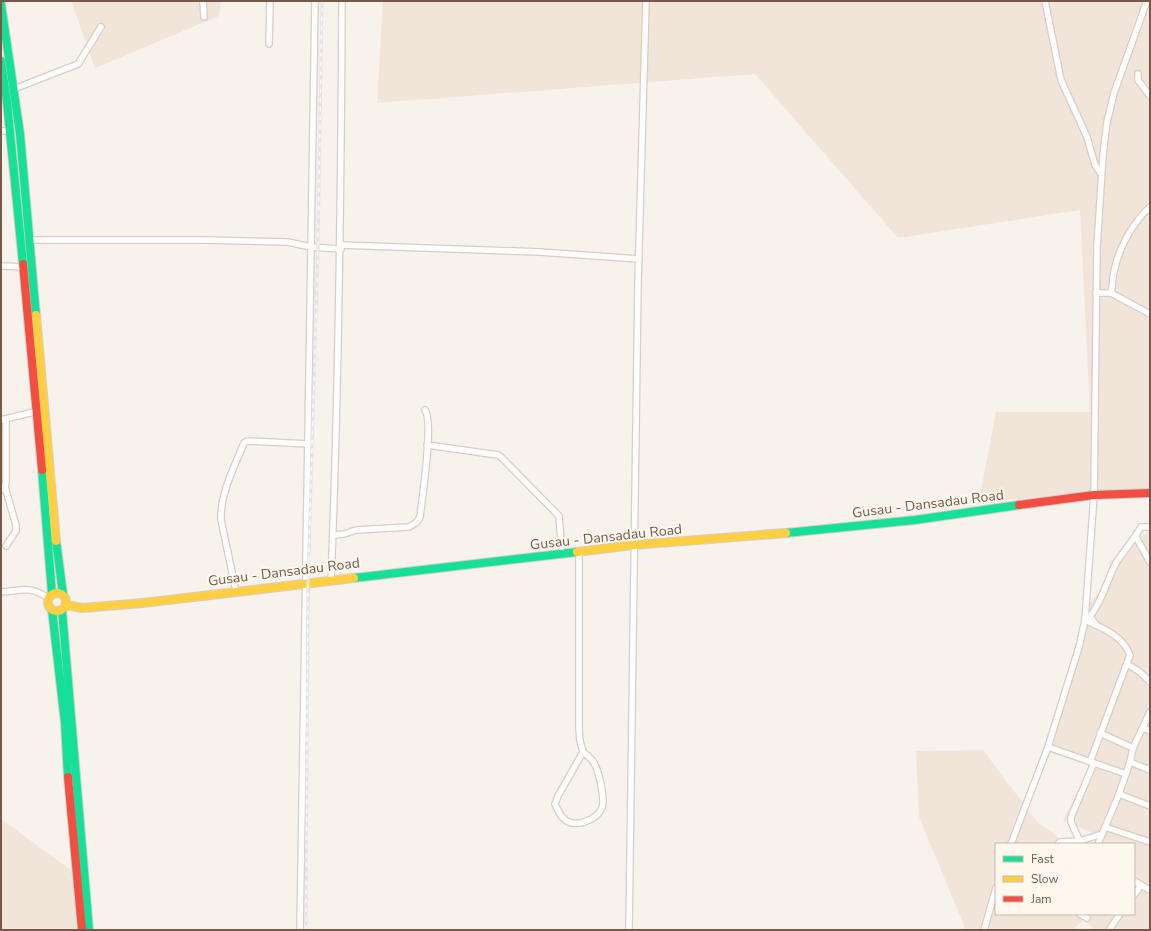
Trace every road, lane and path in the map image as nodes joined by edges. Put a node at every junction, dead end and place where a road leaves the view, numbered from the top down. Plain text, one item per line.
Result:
1 (203, 1) edge
2 (270, 1) edge
3 (315, 1) edge
4 (342, 1) edge
5 (646, 1) edge
6 (1045, 1) edge
7 (1147, 1) edge
8 (1, 4) edge
9 (204, 17) dead end
10 (101, 27) dead end
11 (269, 44) dead end
12 (1, 61) edge
13 (1138, 74) dead end
14 (14, 89) junction
15 (1150, 96) edge
16 (1, 131) edge
17 (10, 131) junction
18 (1101, 174) junction
19 (1150, 207) edge
20 (29, 240) junction
21 (311, 247) junction
22 (341, 247) junction
23 (639, 259) junction
24 (1, 266) edge
25 (24, 267) junction
26 (1111, 293) junction
27 (1096, 294) junction
28 (1150, 314) edge
29 (425, 410) dead end
30 (38, 411) junction
31 (4, 420) edge
32 (308, 444) junction
33 (427, 445) junction
34 (3, 488) edge
35 (1150, 493) edge
36 (1094, 496) junction
37 (1150, 527) edge
38 (333, 535) junction
39 (1136, 537) junction
40 (633, 545) junction
41 (6, 546) dead end
42 (579, 551) junction
43 (562, 553) junction
44 (1150, 562) edge
45 (331, 580) junction
46 (305, 583) junction
47 (236, 591) junction
48 (1, 592) edge
49 (63, 594) junction
50 (50, 596) junction
51 (64, 607) junction
52 (52, 610) junction
53 (1085, 620) junction
54 (1096, 625) junction
55 (1127, 664) junction
56 (1150, 682) edge
57 (1150, 712) edge
58 (1143, 728) junction
59 (1150, 732) edge
60 (1100, 733) junction
61 (1048, 747) junction
62 (1133, 748) junction
63 (583, 752) junction
64 (1092, 762) junction
65 (1130, 762) junction
66 (1150, 770) edge
67 (1126, 774) junction
68 (1119, 794) junction
69 (1150, 806) edge
70 (1105, 827) junction
71 (76, 834) junction
72 (1102, 834) junction
73 (1150, 842) edge
74 (1011, 843) edge
75 (1059, 843) edge
76 (1080, 843) edge
77 (1098, 843) edge
78 (79, 860) junction
79 (1135, 882) edge
80 (1141, 885) junction
81 (1150, 890) edge
82 (995, 892) edge
83 (1135, 894) edge
84 (1082, 915) edge
85 (1118, 915) edge
86 (1087, 918) dead end
87 (82, 930) edge
88 (89, 930) edge
89 (300, 930) edge
90 (629, 930) edge
91 (984, 930) edge
92 (1109, 930) edge

1 - 9 street
2 - 11 street
3 - 21 street
4 - 22 street
5 - 23 street
6 - 18 street
7 - 18 street
8 - 14 main road
10 - 14 street
12 - 17 main road
13 - 15 street
14 - 20 main road
16 - 17 street
17 - 25 main road
18 - 27 street
19 - 26 street
20 - 21 street
20 - 49 main road
21 - 22 street
21 - 32 street
22 - 23 street
22 - 38 street
23 - 40 street
24 - 25 street
25 - 30 main road
26 - 27 street
26 - 28 street
27 - 36 street
29 - 33 street
30 - 31 street
30 - 50 main road
31 - 34 street
32 - 46 street
32 - 47 street
33 - 38 street
33 - 43 street
34 - 41 street
35 - 36 main road, Gusau - Dansadau Road
36 - 40 main road, Gusau - Dansadau Road
36 - 53 street
37 - 39 street
38 - 45 street
39 - 44 street
39 - 54 street
40 - 42 main road, Gusau - Dansadau Road
40 - 90 street
42 - 43 main road, Gusau - Dansadau Road
42 - 63 street
43 - 45 main road, Gusau - Dansadau Road
45 - 46 main road, Gusau - Dansadau Road
46 - 47 main road, Gusau - Dansadau Road
46 - 89 street
47 - 51 main road, Gusau - Dansadau Road
48 - 50 street
49 - 50 main road
49 - 51 main road
50 - 52 main road
51 - 52 main road
51 - 71 main road
52 - 71 main road
53 - 54 street
53 - 61 street
54 - 55 street
55 - 56 street
55 - 60 street
57 - 58 street
58 - 59 street
58 - 62 street
60 - 62 street
60 - 64 street
61 - 64 street
61 - 74 street
62 - 65 street
63 - 63 street
64 - 67 street
64 - 76 street
65 - 66 street
65 - 67 street
67 - 68 street
68 - 69 street
68 - 70 street
70 - 72 street
70 - 73 street
71 - 78 main road
72 - 76 street
72 - 77 street
75 - 76 street
78 - 87 main road
78 - 88 main road
79 - 80 street
80 - 81 street
80 - 83 street
82 - 91 street
84 - 86 street
85 - 92 street

